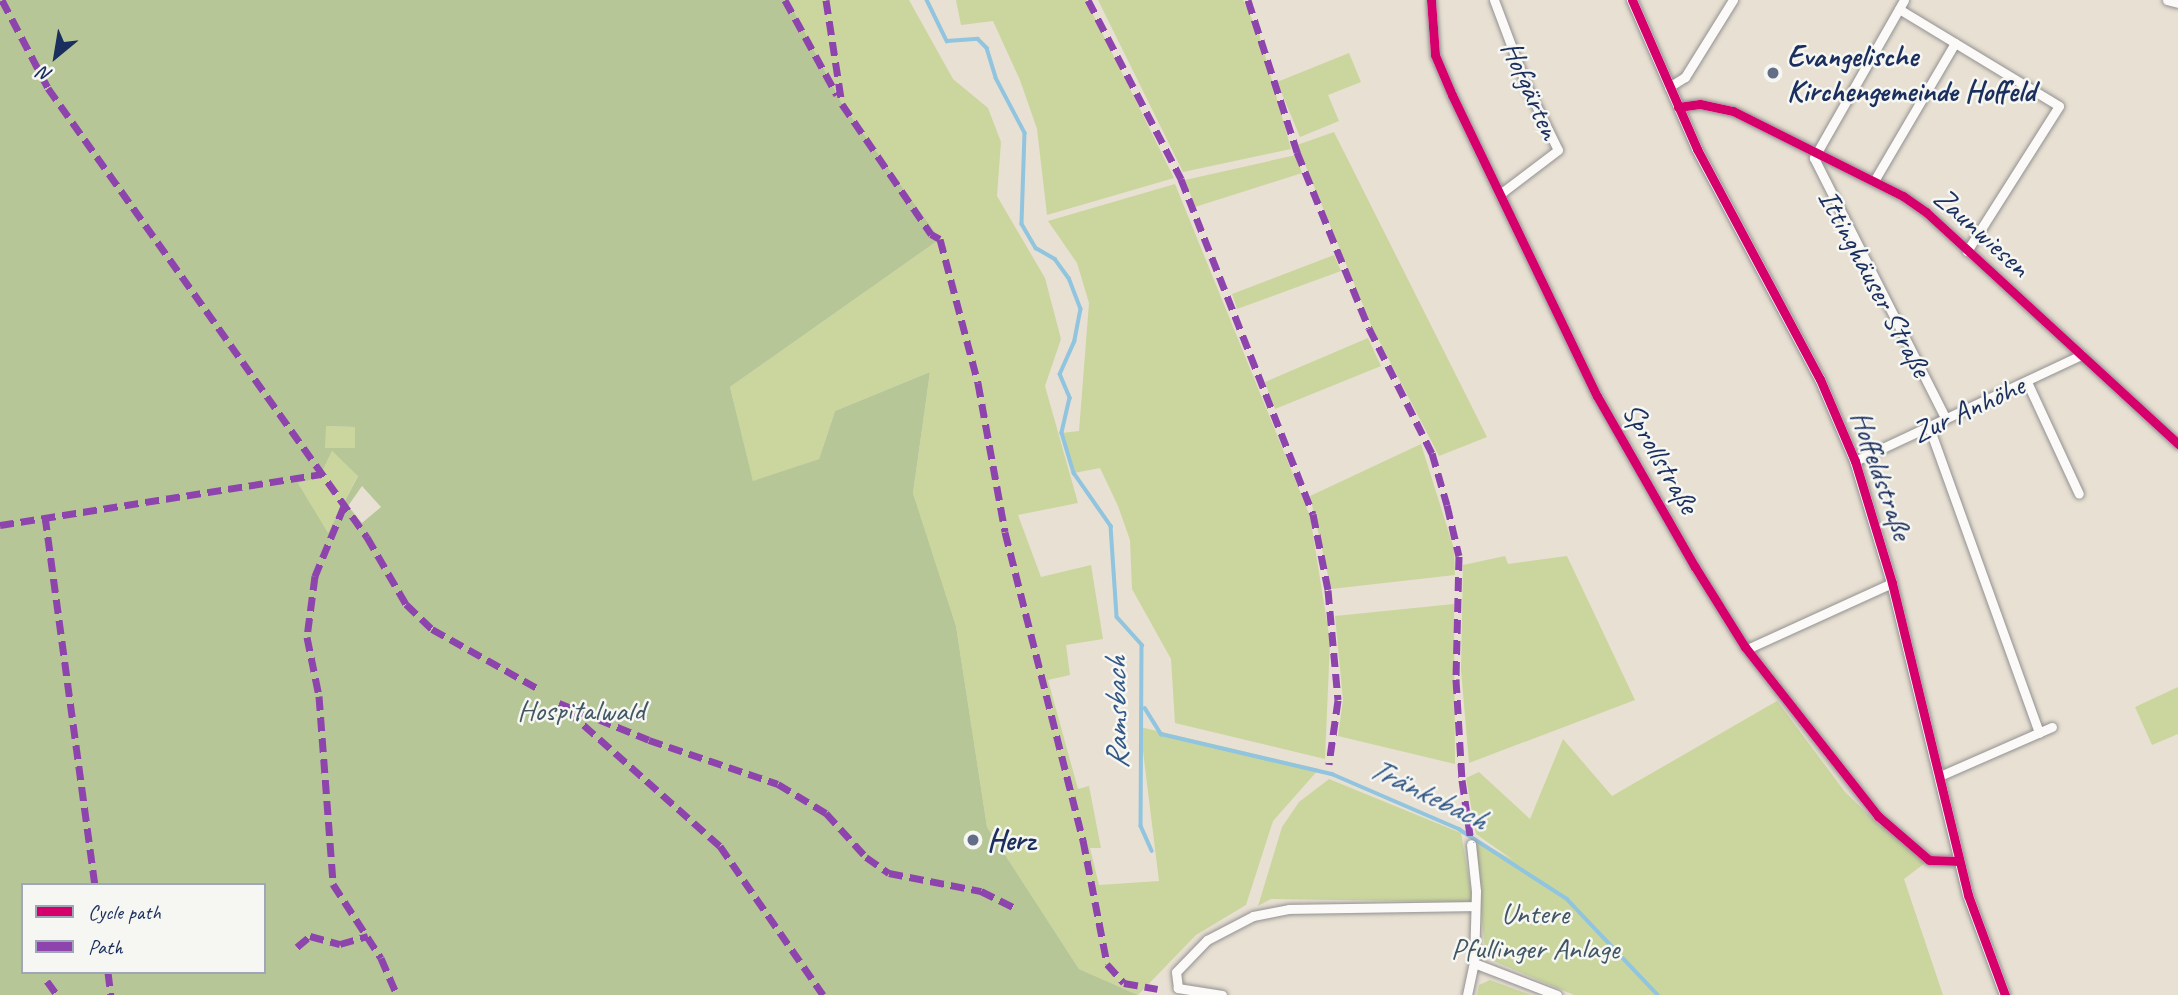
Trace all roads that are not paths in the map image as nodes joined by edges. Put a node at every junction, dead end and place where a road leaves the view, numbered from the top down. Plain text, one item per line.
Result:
1 (1431, 0) edge
2 (1494, 0) edge
3 (1632, 0) edge
4 (1733, 0) edge
5 (2167, 0) edge
6 (2178, 3) edge
7 (1902, 4) edge
8 (1955, 43) junction
9 (1669, 87) junction
10 (1678, 107) junction
11 (1818, 152) junction
12 (1874, 181) junction
13 (1500, 194) junction
14 (1967, 251) junction
15 (2081, 355) junction
16 (2027, 382) junction
17 (1946, 419) junction
18 (1929, 427) junction
19 (2178, 444) edge
20 (1855, 461) junction
21 (2079, 494) dead end
22 (1892, 583) junction
23 (1747, 649) junction
24 (2052, 727) dead end
25 (2039, 733) junction
26 (1941, 775) junction
27 (1471, 844) dead end
28 (1959, 860) junction
29 (1475, 906) junction
30 (1474, 963) junction
31 (1222, 995) edge
32 (1467, 995) edge
33 (1557, 995) edge
34 (2005, 995) edge

1 - 13 street, Sprollstraße
2 - 13 street, Hofgärten
3 - 9 street, Hoffeldstraße
4 - 9 street
5 - 6 street
7 - 8 street, Zaunwiesen
7 - 11 street, Ittinghäuser Straße
8 - 12 street
8 - 14 street, Zaunwiesen
9 - 10 street, Hoffeldstraße
10 - 11 street, Zaunwiesen
10 - 20 street, Hoffeldstraße
11 - 12 street, Zaunwiesen
11 - 17 street, Ittinghäuser Straße
12 - 14 street, Zaunwiesen
13 - 23 street, Sprollstraße
14 - 15 street, Zaunwiesen
15 - 16 street, Zur Anhöhe
15 - 19 street, Zaunwiesen
16 - 17 street, Zur Anhöhe
16 - 21 street
17 - 18 street, Zur Anhöhe
18 - 20 street, Zur Anhöhe
18 - 25 street
20 - 22 street, Hoffeldstraße
22 - 23 street
22 - 26 street, Hoffeldstraße
23 - 28 street, Sprollstraße
24 - 25 street
25 - 26 street
26 - 28 street, Hoffeldstraße
27 - 29 street
28 - 34 street, Hoffeldstraße
29 - 30 street
29 - 31 street
30 - 32 street
30 - 33 street

